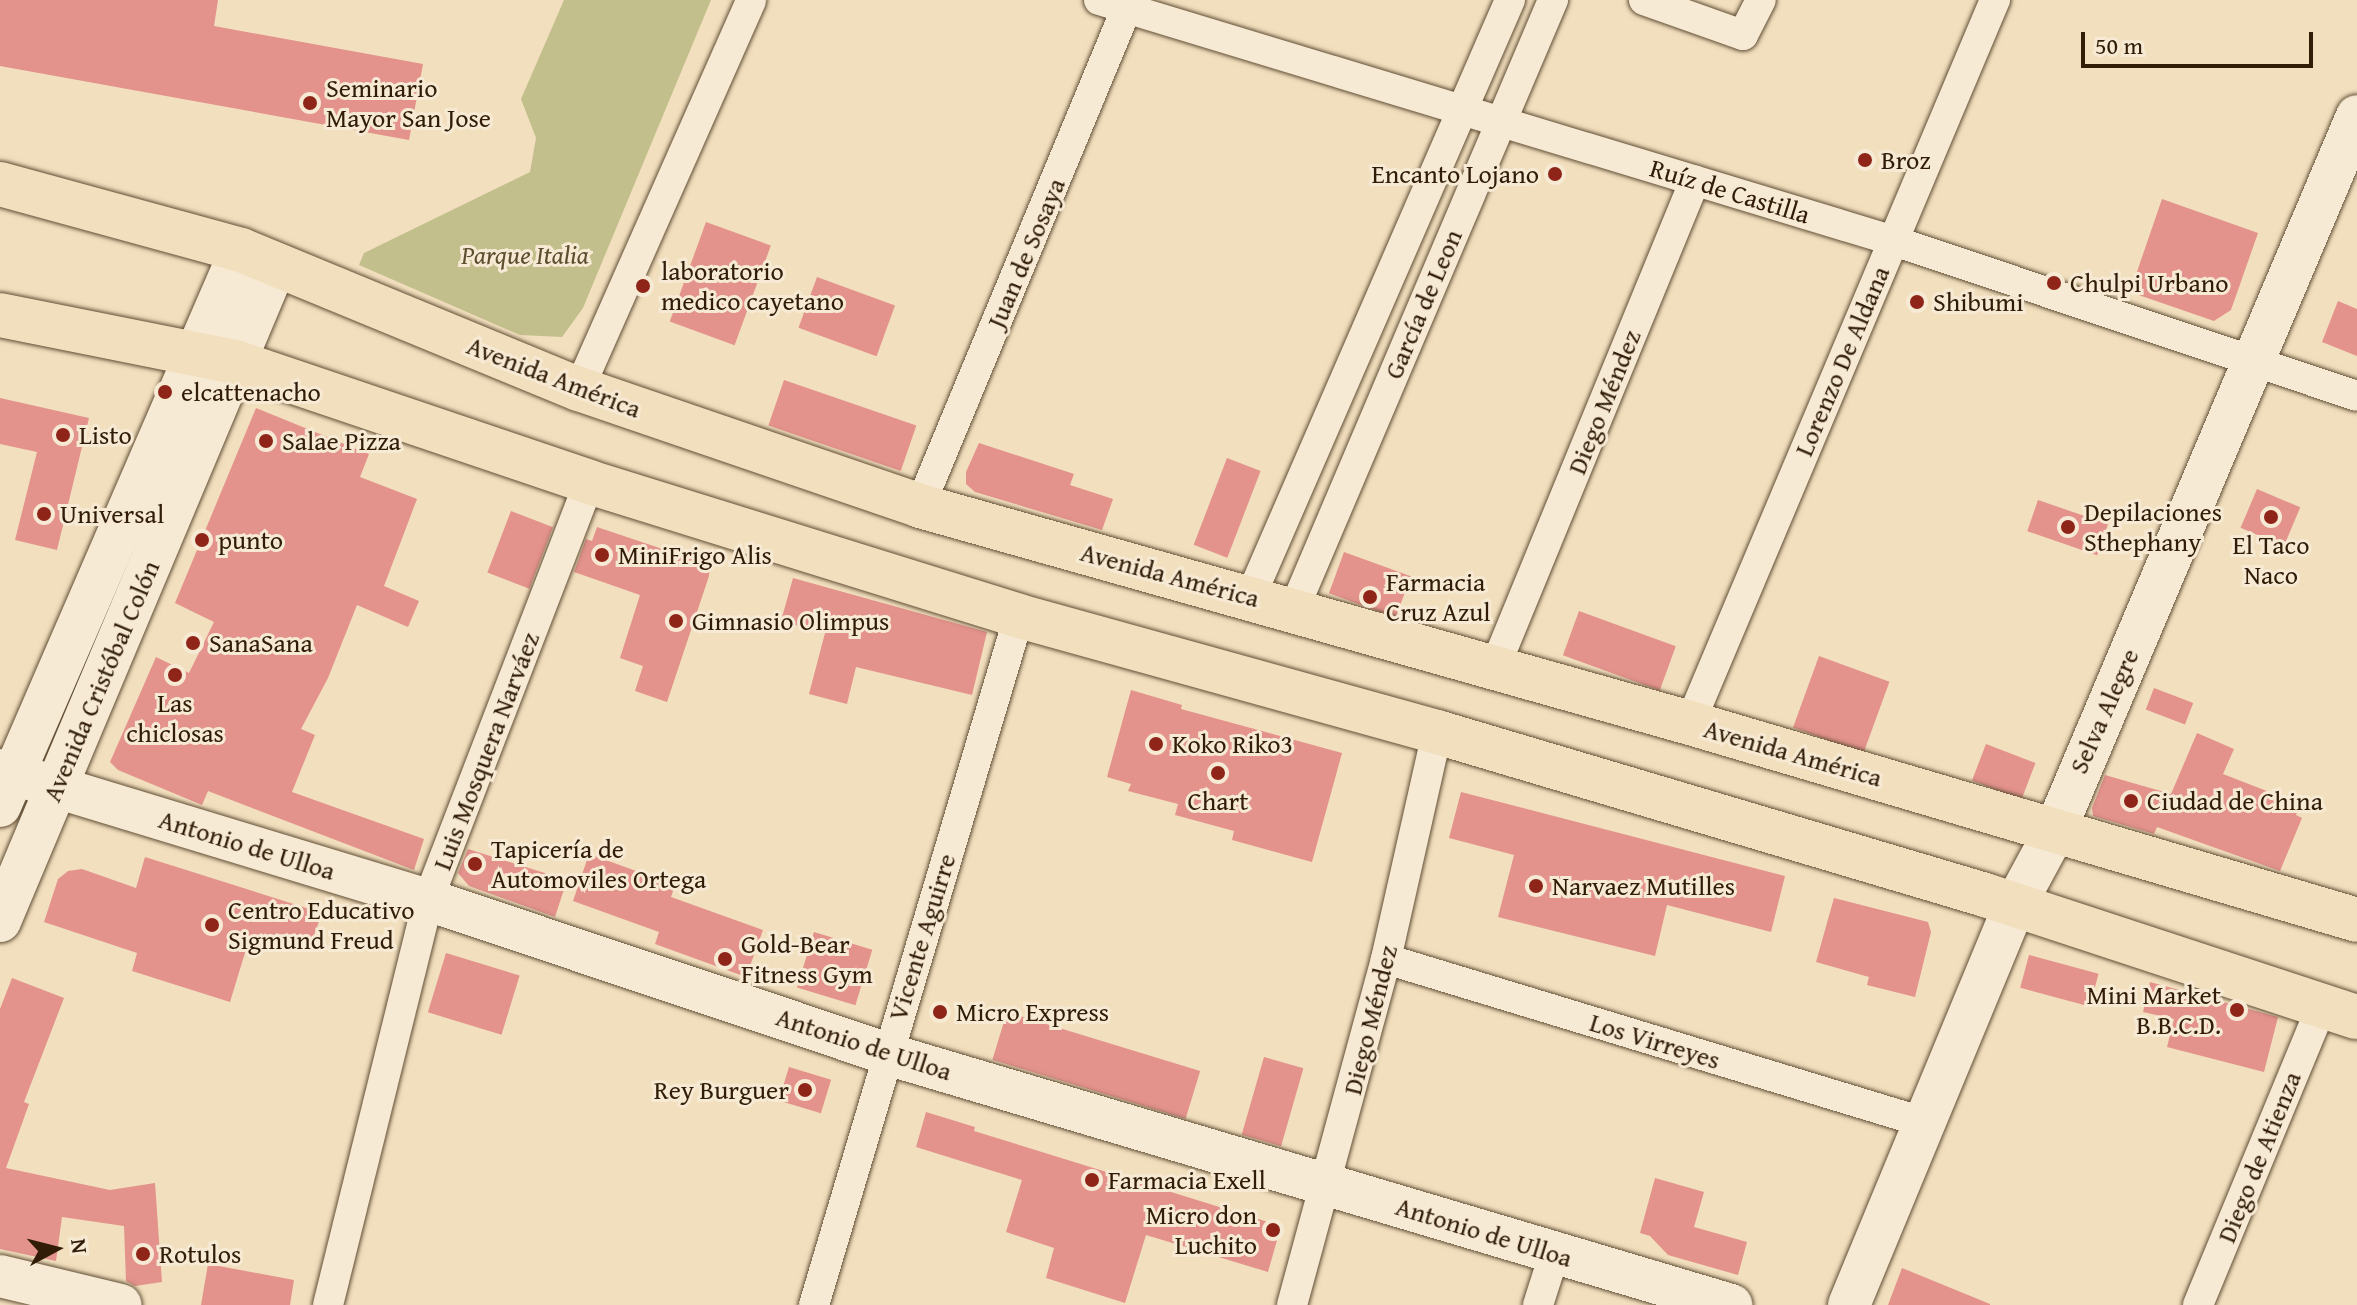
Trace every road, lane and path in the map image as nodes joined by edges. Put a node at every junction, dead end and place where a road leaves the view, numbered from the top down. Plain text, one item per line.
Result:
1 (751, 0) edge
2 (1510, 0) edge
3 (1553, 0) edge
4 (1644, 0) edge
5 (1761, 0) edge
6 (1995, 0) edge
7 (1119, 3) edge
8 (1464, 110) junction
9 (2357, 116) edge
10 (1500, 122) junction
11 (1695, 180) junction
12 (0, 184) edge
13 (1894, 241) junction
14 (258, 257) junction
15 (0, 315) edge
16 (215, 356) junction
17 (2252, 361) junction
18 (579, 389) junction
19 (2357, 396) edge
20 (589, 482) junction
21 (920, 506) junction
22 (1250, 598) junction
23 (1294, 609) junction
24 (1019, 616) junction
25 (1495, 667) junction
26 (1690, 723) junction
27 (1437, 732) junction
28 (5, 783) edge
29 (56, 788) junction
30 (2055, 831) junction
31 (428, 900) junction
32 (2015, 905) junction
33 (2357, 920) edge
34 (0, 921) edge
35 (1386, 959) junction
36 (2339, 1013) edge
37 (887, 1054) junction
38 (1923, 1122) junction
39 (1328, 1183) junction
40 (1554, 1255) junction
41 (0, 1276) edge
42 (121, 1305) edge
43 (328, 1305) edge
44 (814, 1305) edge
45 (1292, 1305) edge
46 (1538, 1305) edge
47 (1731, 1305) edge
48 (1849, 1305) edge
49 (2198, 1305) edge

1 - 18 street
2 - 8 street, García de Leon
3 - 10 street, García de Leon
4 - 5 street
6 - 13 street, Lorenzo De Aldana
7 - 8 street, Ruíz de Castilla
7 - 21 street, Juan de Sosaya
8 - 10 street, Ruíz de Castilla
8 - 22 street, García de Leon
9 - 17 street, Selva Alegre
10 - 11 street, Ruíz de Castilla
10 - 23 street, García de Leon
11 - 13 street, Ruíz de Castilla
11 - 25 street, Diego Méndez
12 - 14 main road, Avenida América
13 - 17 street, Ruíz de Castilla
13 - 26 street, Lorenzo De Aldana
14 - 16 street, Avenida Cristóbal Colón
14 - 18 main road, Avenida América
15 - 16 main road
16 - 20 main road
16 - 28 street, Avenida Cristóbal Colón
16 - 29 street, Avenida Cristóbal Colón
17 - 19 street, Ruíz de Castilla
17 - 30 street, Selva Alegre
18 - 21 main road, Avenida América
20 - 24 main road
20 - 31 street, Luis Mosquera Narváez
21 - 22 main road, Avenida América
22 - 23 main road, Avenida América
23 - 25 main road, Avenida América
24 - 27 main road
24 - 37 street, Vicente Aguirre
25 - 26 main road, Avenida América
26 - 30 main road, Avenida América
27 - 32 main road
27 - 35 street, Diego Méndez
28 - 29 street, Antonio de Ulloa
29 - 31 street, Antonio de Ulloa
29 - 34 street, Avenida Cristóbal Colón
30 - 32 street, Selva Alegre
30 - 33 main road, Avenida América
31 - 37 street, Antonio de Ulloa
31 - 43 street, Luis Mosquera Narváez
32 - 36 main road
32 - 38 street, Selva Alegre
35 - 38 street, Los Virreyes
35 - 39 street, Diego Méndez
36 - 49 street, Diego de Atienza
37 - 39 street, Antonio de Ulloa
37 - 44 street, Vicente Aguirre
38 - 48 street, Selva Alegre
39 - 40 street, Antonio de Ulloa
39 - 45 street, Diego Méndez
40 - 46 street
40 - 47 street, Antonio de Ulloa
41 - 42 street

